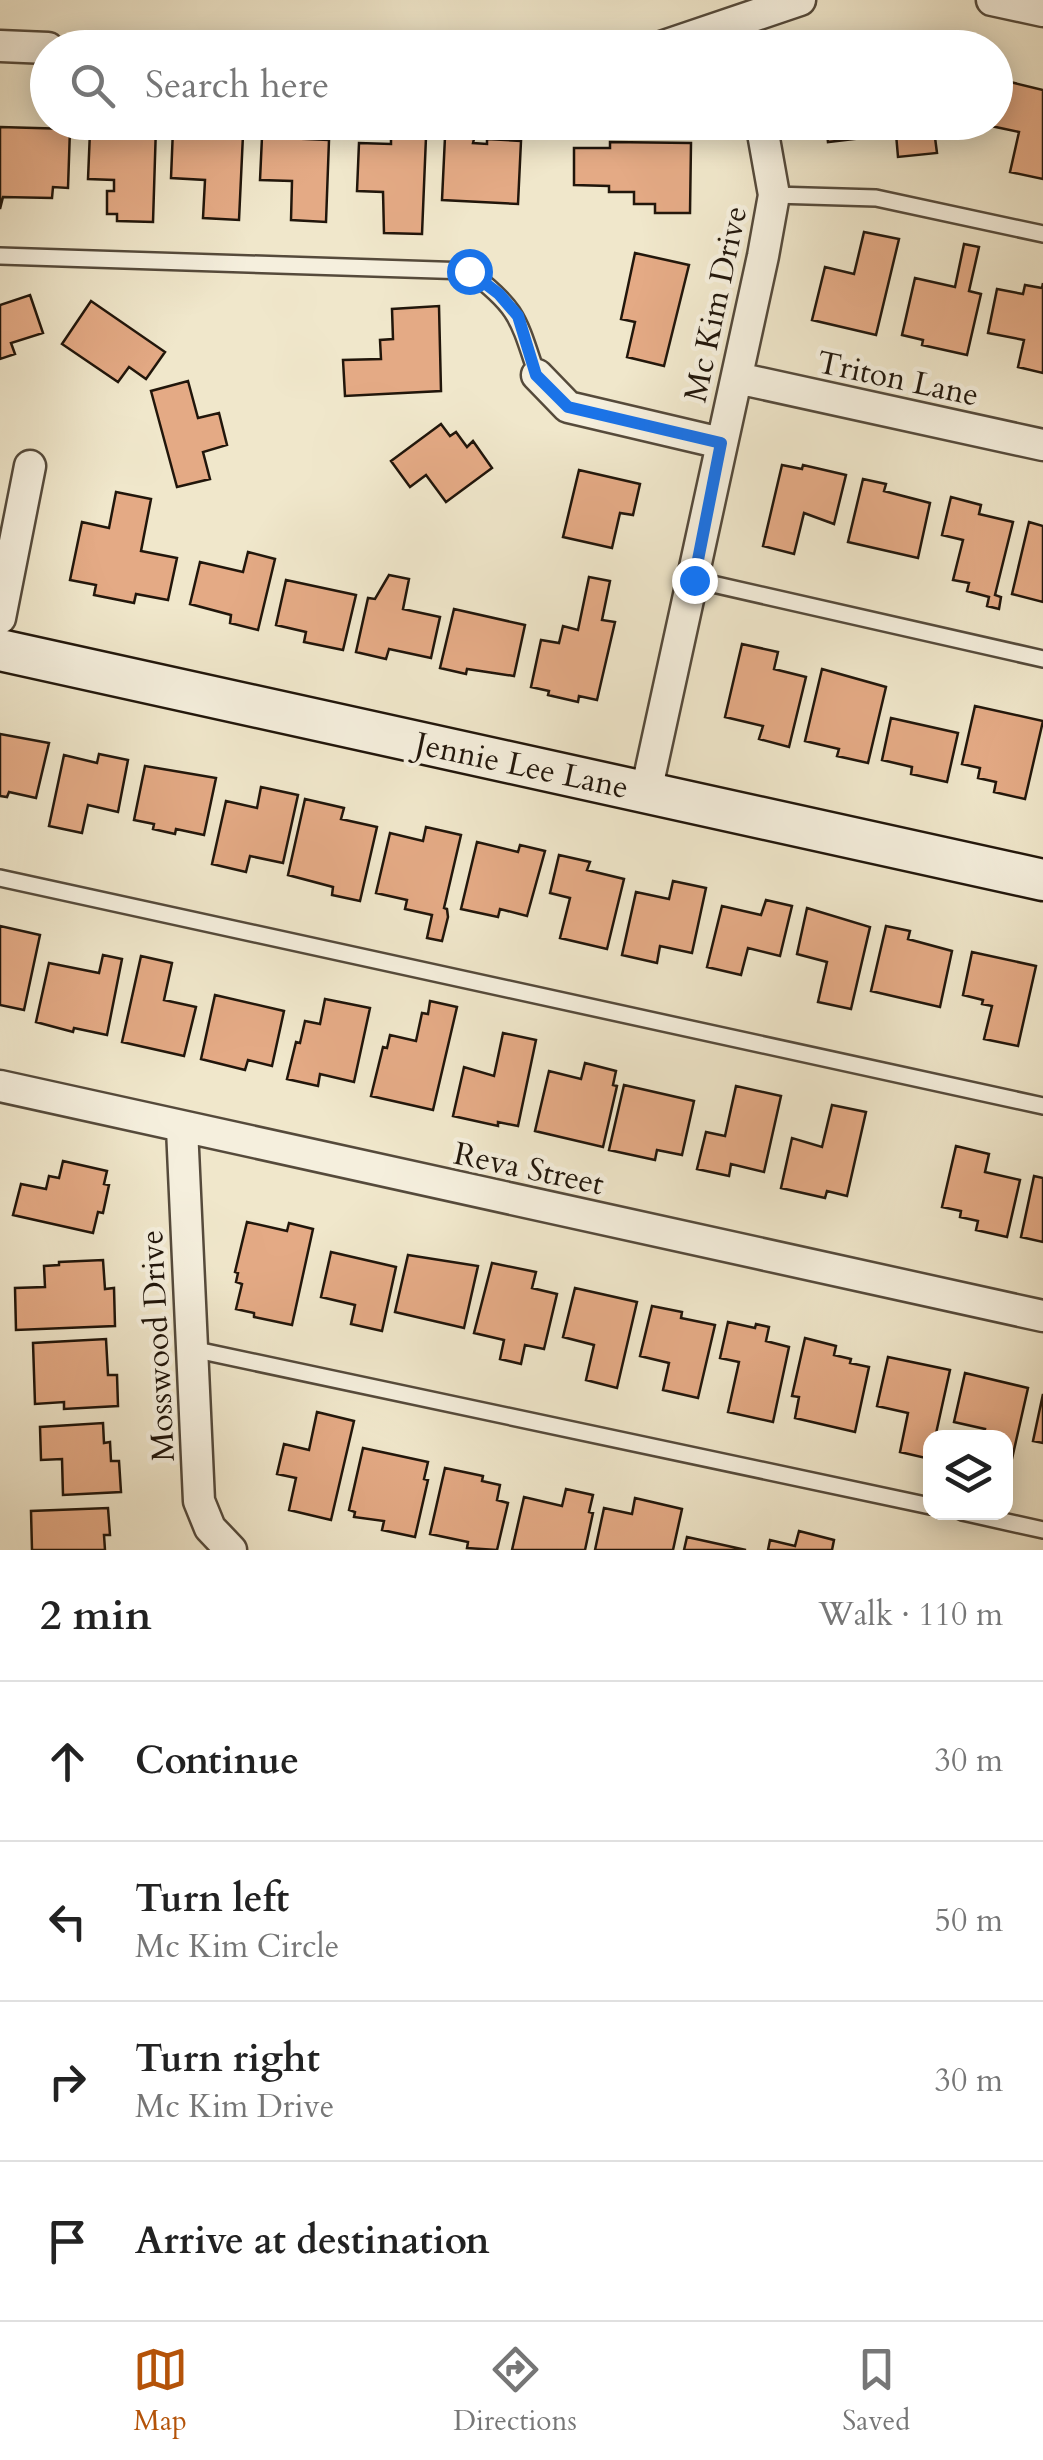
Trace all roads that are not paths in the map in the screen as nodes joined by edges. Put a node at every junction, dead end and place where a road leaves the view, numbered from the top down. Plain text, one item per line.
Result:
1 (800, 0) edge
2 (992, 0) edge
3 (1043, 11) edge
4 (734, 24) edge
5 (0, 46) edge
6 (30, 47) edge
7 (764, 140) edge
8 (774, 195) junction
9 (1043, 234) edge
10 (0, 256) edge
11 (536, 375) joint
12 (738, 378) junction
13 (721, 443) junction
14 (1043, 445) edge
15 (30, 466) dead end
16 (694, 580) junction
17 (0, 618) edge
18 (0, 650) edge
19 (1043, 659) edge
20 (646, 792) junction
21 (0, 878) edge
22 (1043, 880) edge
23 (0, 1086) edge
24 (1043, 1106) edge
25 (182, 1128) junction
26 (1043, 1316) edge
27 (192, 1349) junction
28 (923, 1505) edge
29 (998, 1520) edge
30 (1043, 1530) edge
31 (231, 1550) edge

1 - 4 street
2 - 3 street
5 - 6 street
7 - 8 street, Mc Kim Drive
8 - 9 lane
8 - 12 street, Mc Kim Drive
10 - 11 lane
11 - 13 street
12 - 13 street, Mc Kim Drive
12 - 14 street, Triton Lane
13 - 16 street, Mc Kim Drive
15 - 17 street
16 - 19 lane
16 - 20 street, Mc Kim Drive
18 - 20 street, Jennie Lee Lane
20 - 22 street, Jennie Lee Lane
21 - 24 lane
23 - 25 street, Reva Street
25 - 26 street, Reva Street
25 - 27 street, Mosswood Drive
27 - 28 lane
27 - 31 street, Mosswood Drive
29 - 30 lane

